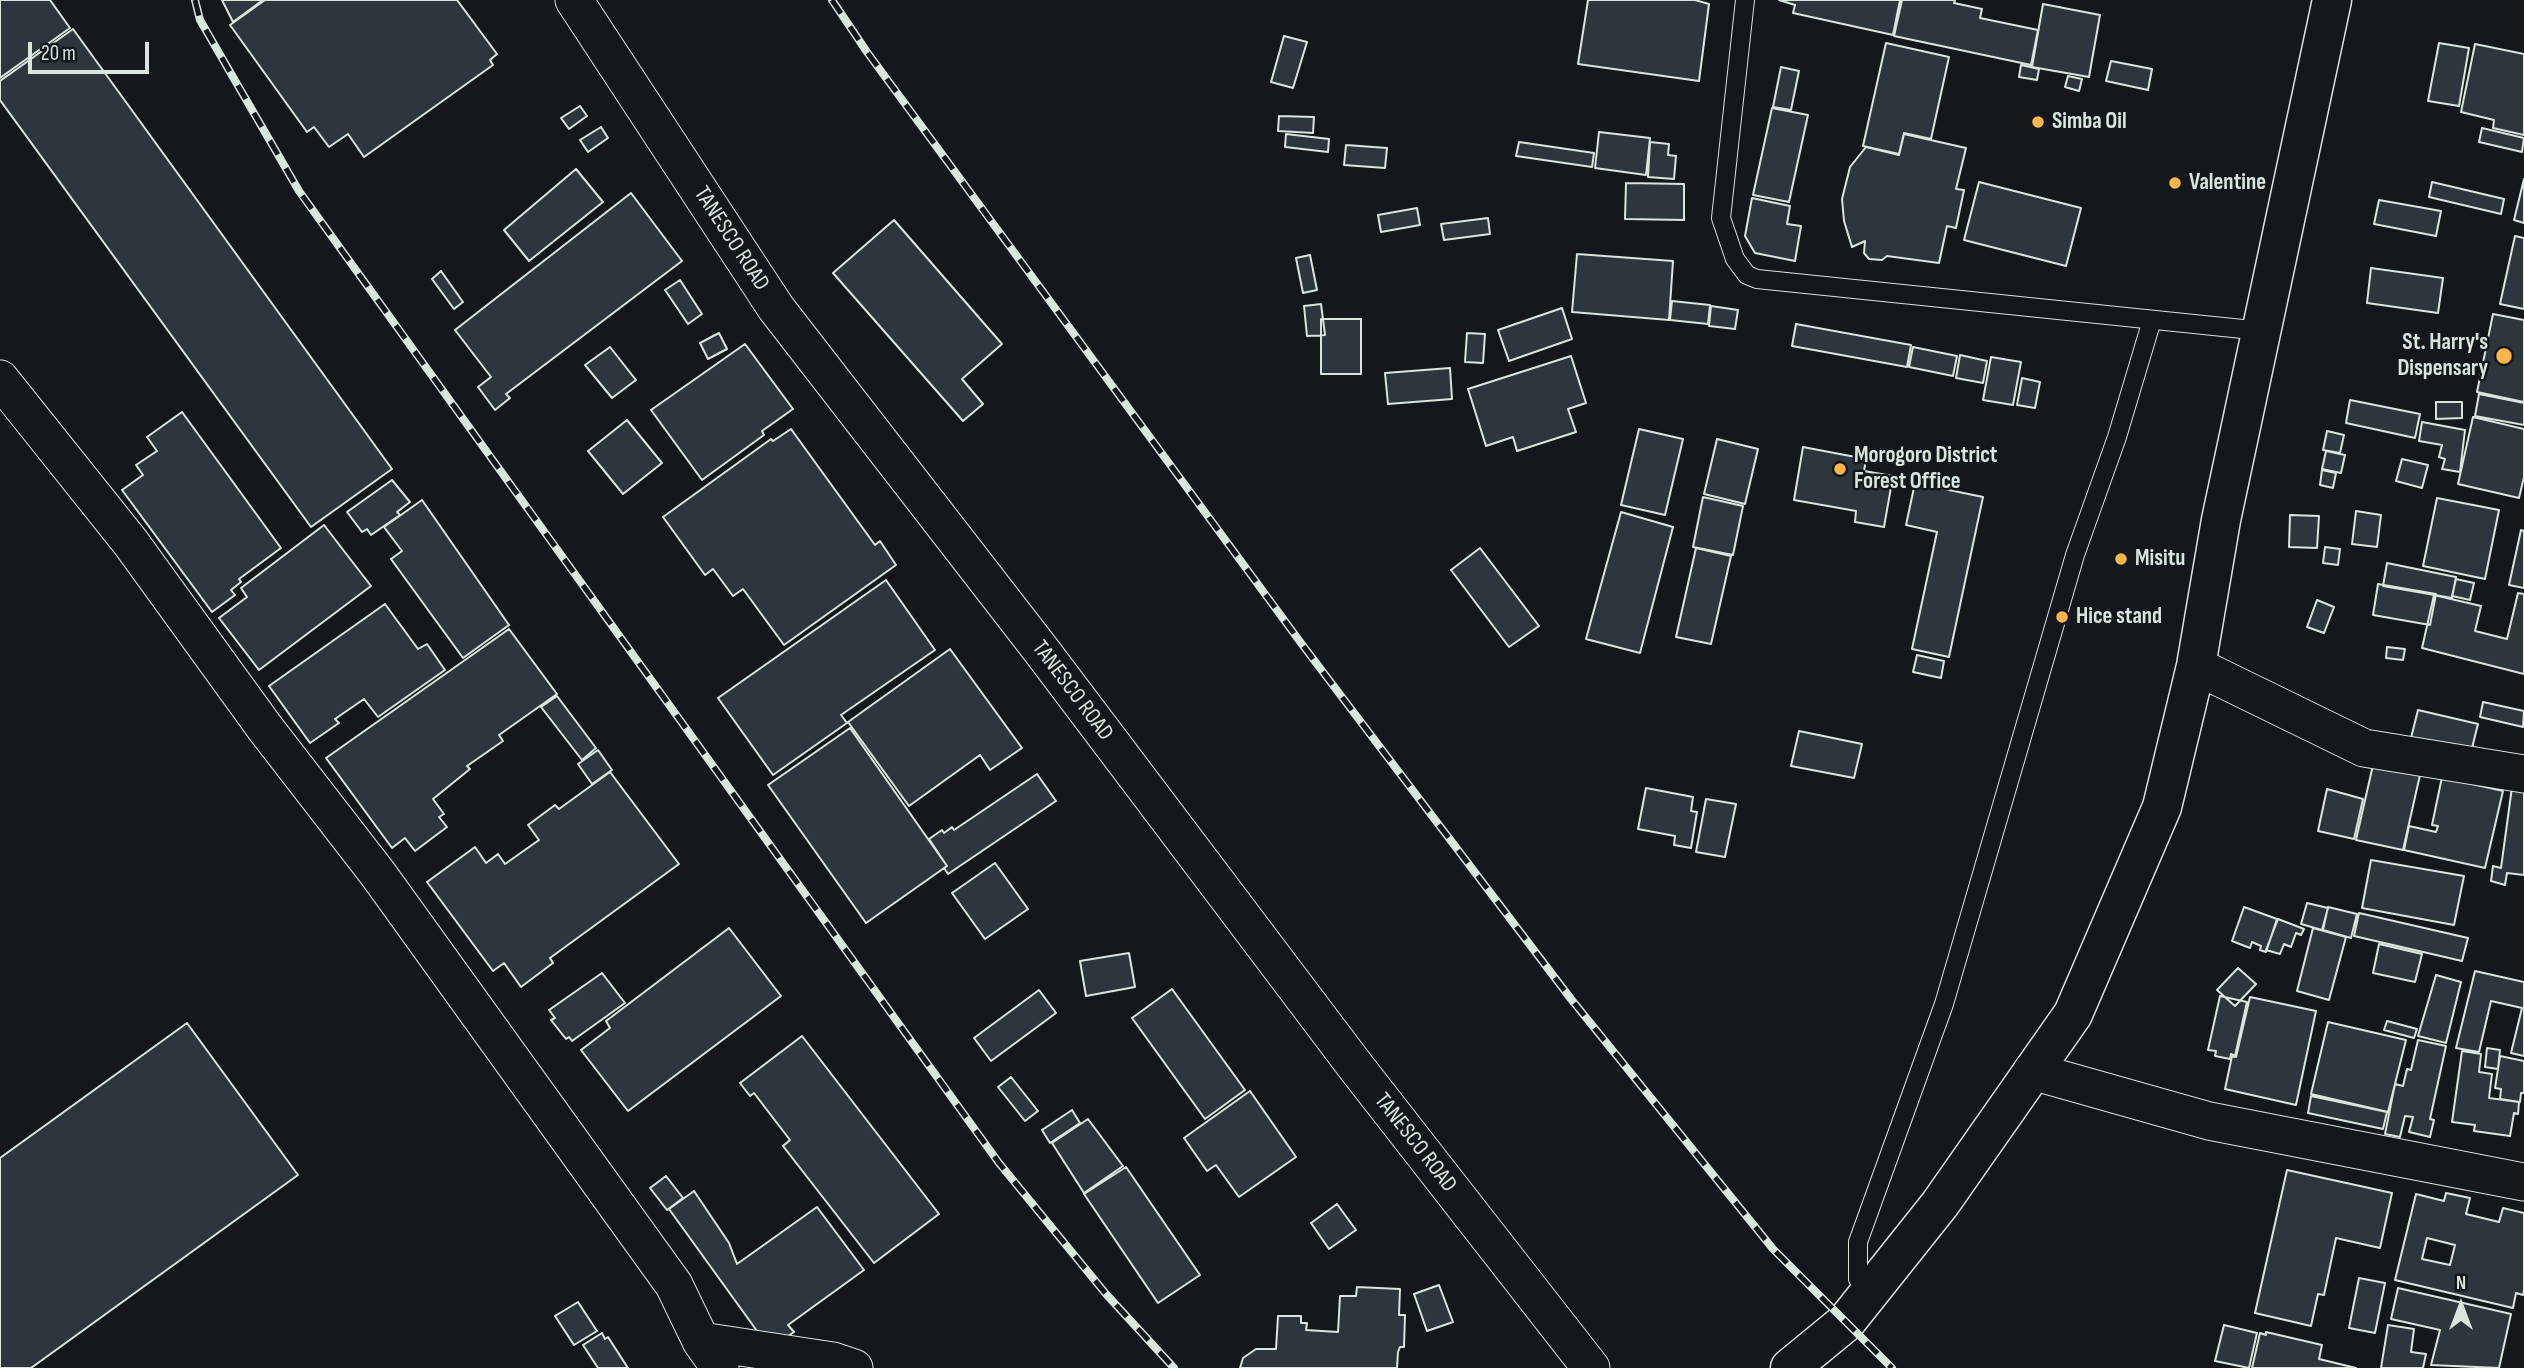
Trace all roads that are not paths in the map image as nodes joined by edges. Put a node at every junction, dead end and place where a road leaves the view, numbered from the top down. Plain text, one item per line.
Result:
1 (574, 0) edge
2 (1745, 0) edge
3 (2332, 0) edge
4 (2152, 320) junction
5 (2262, 331) junction
6 (0, 379) edge
7 (2196, 666) junction
8 (2524, 774) edge
9 (2032, 1071) junction
10 (2524, 1182) edge
11 (1867, 1292) junction
12 (711, 1354) edge
13 (854, 1368) edge
14 (1591, 1368) edge
15 (1790, 1368) edge

1 - 14 street, TANESCO ROAD
2 - 4 lane
3 - 5 main road
4 - 5 lane
4 - 11 lane
5 - 7 main road
6 - 12 street
7 - 8 street
7 - 9 main road
9 - 10 street
9 - 11 main road
11 - 15 main road
12 - 13 street

